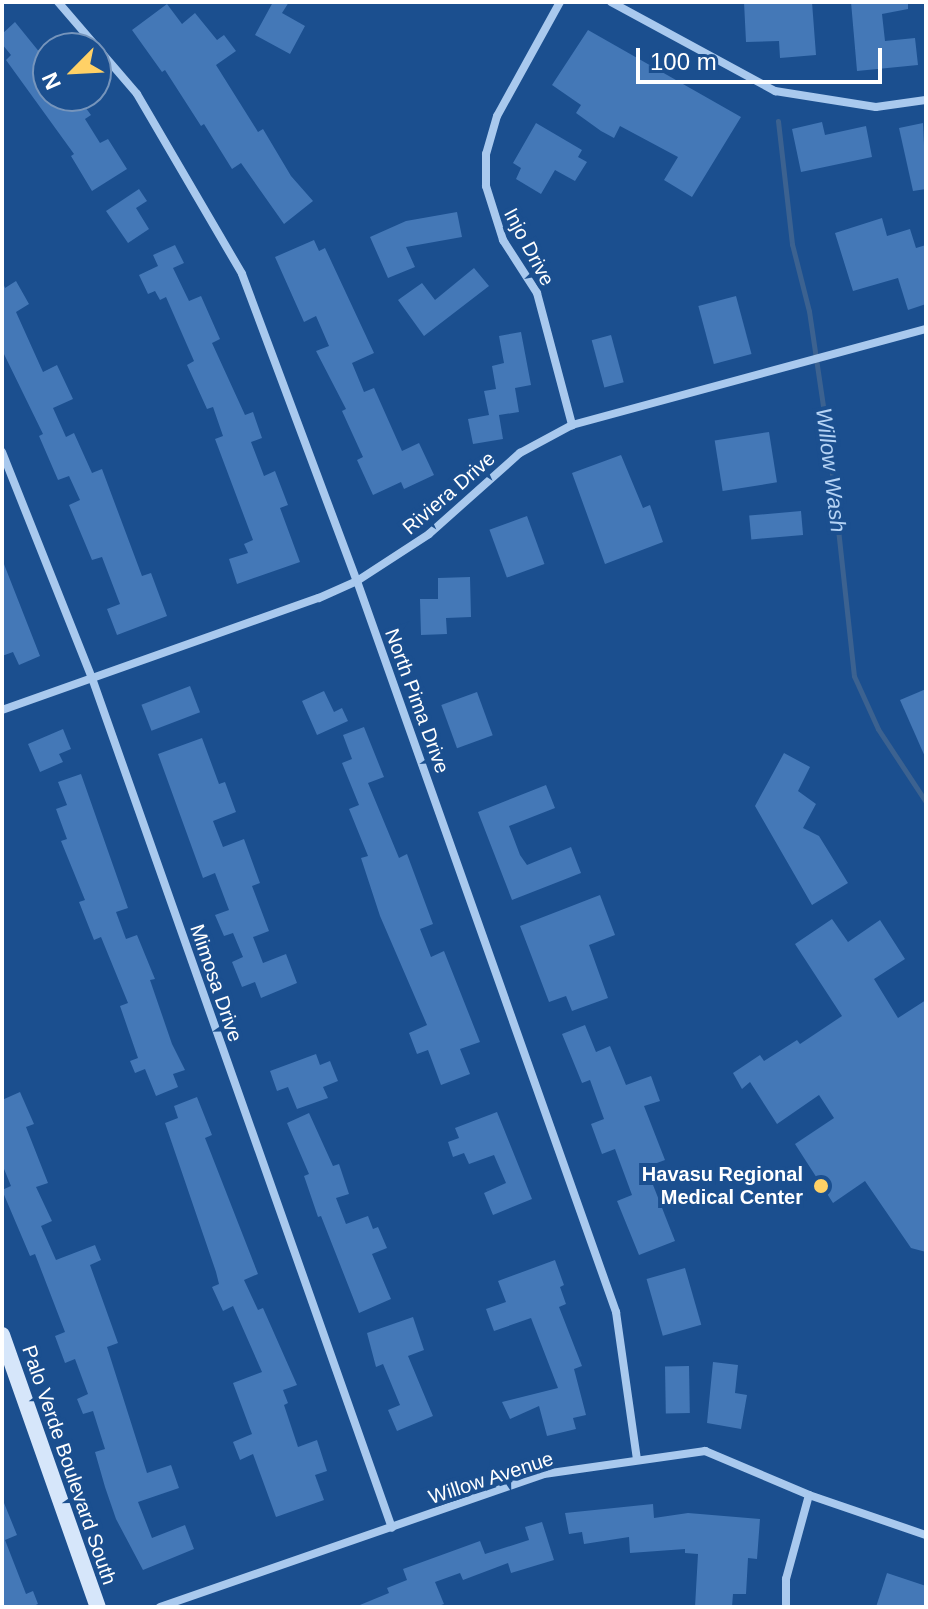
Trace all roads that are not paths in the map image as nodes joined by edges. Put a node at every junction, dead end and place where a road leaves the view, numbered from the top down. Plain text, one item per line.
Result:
1 (58, 2) edge
2 (560, 2) edge
3 (611, 2) edge
4 (926, 100) edge
5 (926, 329) edge
6 (572, 425) junction
7 (2, 452) edge
8 (357, 581) junction
9 (92, 678) junction
10 (2, 710) edge
11 (2, 1335) edge
12 (637, 1460) junction
13 (809, 1495) junction
14 (392, 1528) junction
15 (926, 1535) edge
16 (98, 1607) edge
17 (160, 1607) edge
18 (786, 1607) edge

1 - 8 street, North Pima Drive
2 - 6 street, Injo Drive
3 - 4 street
5 - 6 street, Riviera Drive
6 - 8 street, Riviera Drive
7 - 9 street, Mimosa Drive
8 - 9 street, Riviera Drive
8 - 12 street, North Pima Drive
9 - 10 street, Riviera Drive
9 - 14 street, Mimosa Drive
11 - 16 main road, Palo Verde Boulevard South
12 - 13 street, Willow Avenue
12 - 14 street, Willow Avenue
13 - 15 street, Willow Avenue
13 - 18 street
14 - 17 street, Willow Avenue

